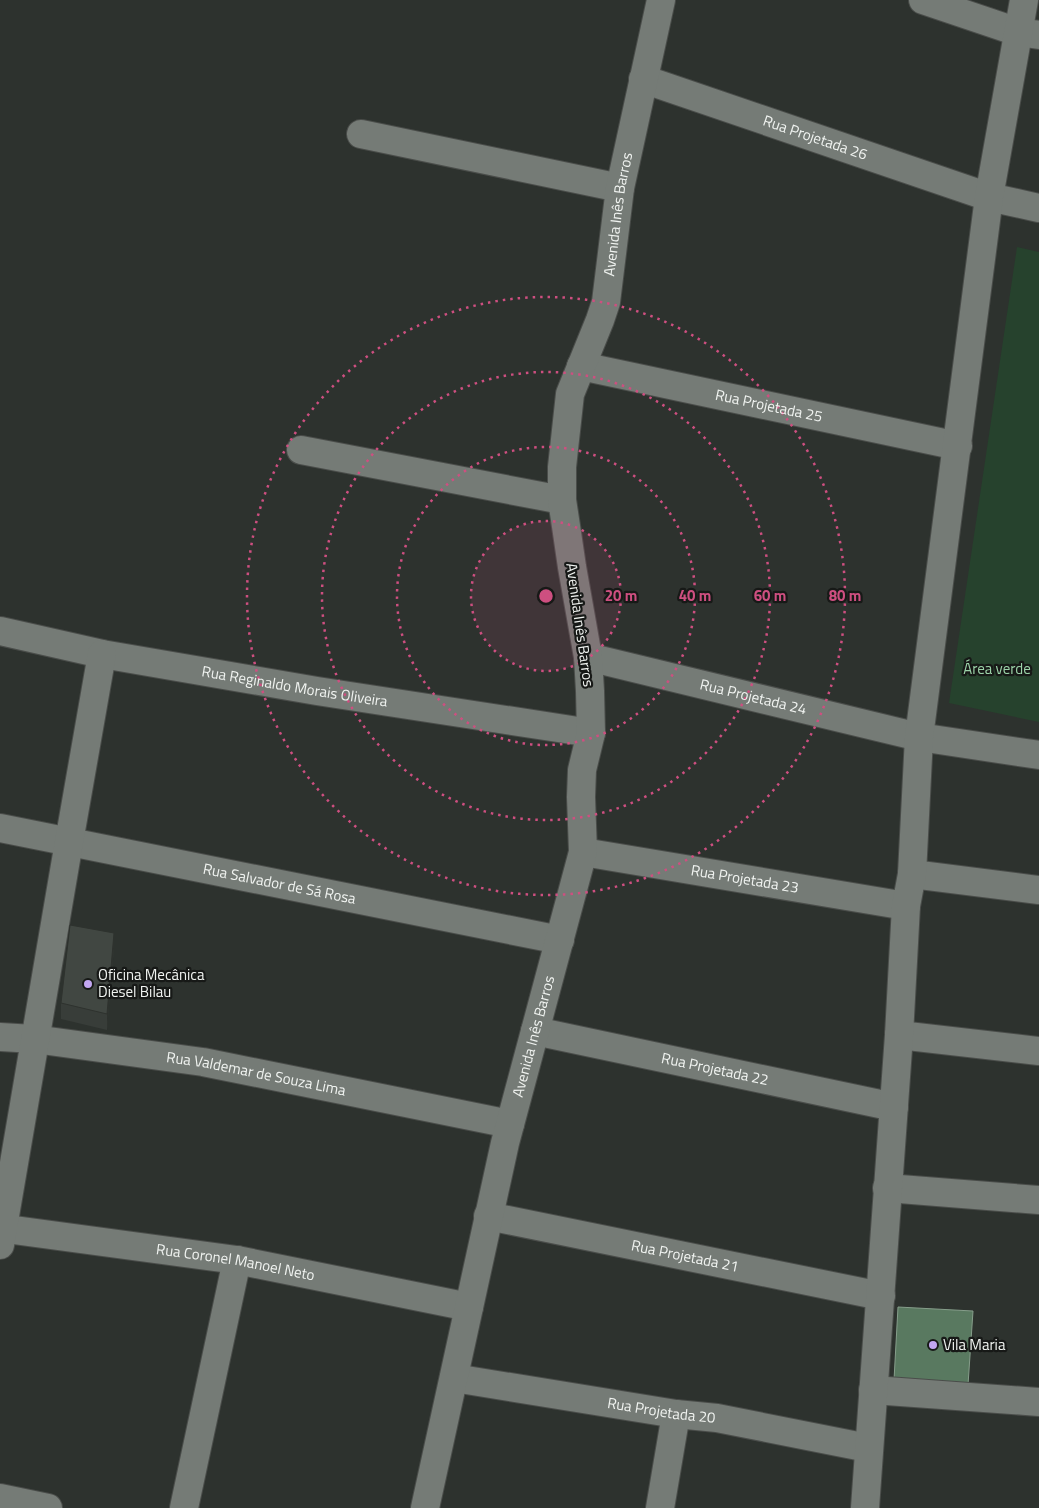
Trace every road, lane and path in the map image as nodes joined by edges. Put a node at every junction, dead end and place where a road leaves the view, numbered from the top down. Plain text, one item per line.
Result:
1 (661, 0) edge
2 (923, 0) edge
3 (1024, 0) edge
4 (1029, 34) edge
5 (643, 79) junction
6 (361, 134) dead end
7 (620, 188) junction
8 (989, 197) junction
9 (1039, 208) edge
10 (581, 366) junction
11 (958, 446) junction
12 (301, 450) dead end
13 (562, 500) junction
14 (0, 631) edge
15 (102, 654) junction
16 (588, 657) junction
17 (591, 733) junction
18 (919, 737) junction
19 (1039, 755) edge
20 (0, 828) edge
21 (68, 842) junction
22 (583, 852) junction
23 (912, 874) junction
24 (1039, 890) edge
25 (906, 906) junction
26 (560, 940) junction
27 (535, 1031) junction
28 (899, 1035) junction
29 (0, 1037) edge
30 (34, 1040) junction
31 (1039, 1051) edge
32 (894, 1107) junction
33 (510, 1124) junction
34 (887, 1188) junction
35 (1039, 1200) edge
36 (488, 1216) junction
37 (1, 1234) edge
38 (237, 1260) junction
39 (881, 1296) junction
40 (469, 1307) junction
41 (454, 1378) junction
42 (873, 1390) junction
43 (1039, 1402) edge
44 (676, 1414) junction
45 (868, 1448) junction
46 (0, 1498) edge
47 (48, 1508) edge
48 (184, 1508) edge
49 (425, 1508) edge
50 (660, 1508) edge
51 (865, 1508) edge

1 - 5 street, Avenida Inês Barros
2 - 4 street
3 - 4 street
4 - 8 street
5 - 7 street, Avenida Inês Barros
5 - 8 street, Rua Projetada 26
6 - 7 street
7 - 10 street, Avenida Inês Barros
8 - 9 street, Rua Projetada 26
8 - 11 street
10 - 11 street, Rua Projetada 25
10 - 13 street, Avenida Inês Barros
11 - 18 street
12 - 13 street
13 - 16 street, Avenida Inês Barros
14 - 15 street, Rua Reginaldo Morais Oliveira
15 - 17 street, Rua Reginaldo Morais Oliveira
15 - 21 street
16 - 17 street, Avenida Inês Barros
16 - 18 street, Rua Projetada 24
17 - 22 street, Avenida Inês Barros
18 - 19 street, Rua Projetada 24
18 - 23 street
20 - 21 street, Rua Salvador de Sá Rosa
21 - 26 street, Rua Salvador de Sá Rosa
21 - 30 street
22 - 25 street, Rua Projetada 23
22 - 26 street, Avenida Inês Barros
23 - 24 street
23 - 25 street
25 - 28 street
26 - 27 street, Avenida Inês Barros
27 - 32 street, Rua Projetada 22
27 - 33 street, Avenida Inês Barros
28 - 31 street
28 - 32 street
29 - 30 street, Rua Valdemar de Souza Lima
30 - 33 street, Rua Valdemar de Souza Lima
30 - 37 street
32 - 34 street
33 - 36 street, Avenida Inês Barros
34 - 35 street
34 - 39 street
36 - 39 street, Rua Projetada 21
36 - 40 street, Avenida Inês Barros
37 - 38 street, Rua Coronel Manoel Neto
38 - 40 street, Rua Coronel Manoel Neto
38 - 48 street
39 - 42 street
40 - 41 street, Avenida Inês Barros
41 - 44 street, Rua Projetada 20
41 - 49 street, Avenida Inês Barros
42 - 43 street
42 - 45 street
44 - 45 street, Rua Projetada 20
44 - 50 street
45 - 51 street
46 - 47 street

